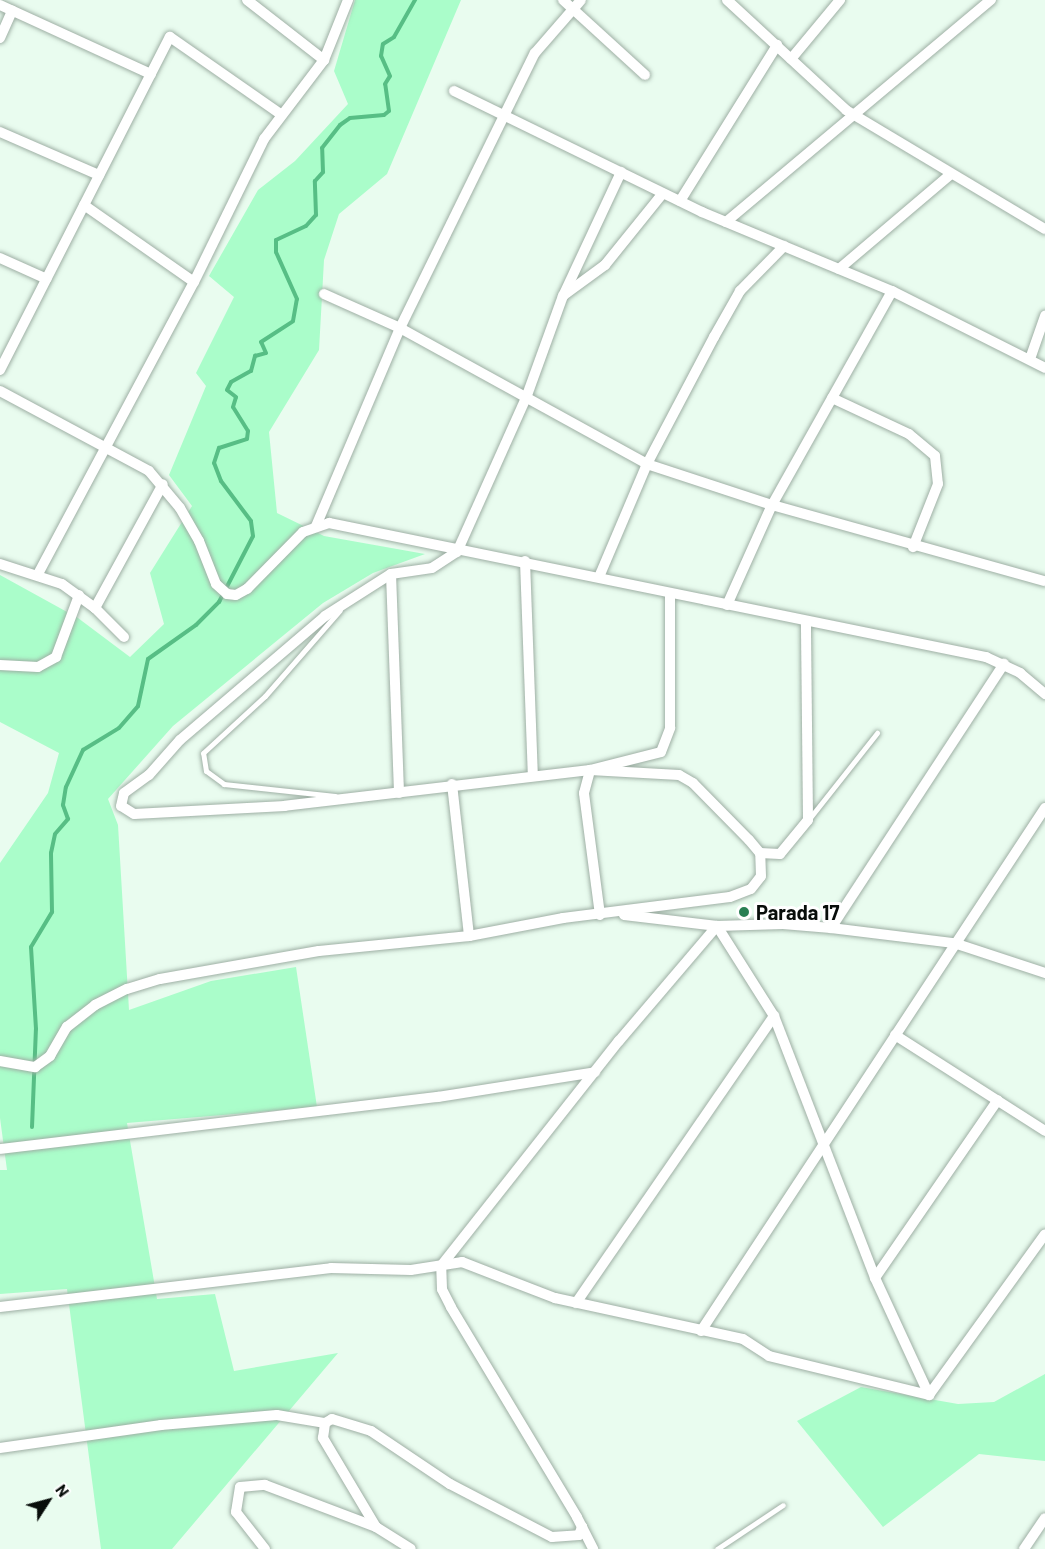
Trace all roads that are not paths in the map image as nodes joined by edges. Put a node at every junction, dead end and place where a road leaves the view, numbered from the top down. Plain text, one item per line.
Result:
1 (248, 0) edge
2 (348, 0) edge
3 (563, 0) edge
4 (581, 0) edge
5 (727, 0) edge
6 (840, 0) edge
7 (991, 0) edge
8 (0, 5) edge
9 (573, 9) junction
10 (12, 11) junction
11 (0, 38) edge
12 (777, 45) junction
13 (790, 59) junction
14 (324, 60) junction
15 (151, 74) junction
16 (645, 75) dead end
17 (454, 91) dead end
18 (282, 115) junction
19 (504, 115) junction
20 (853, 115) junction
21 (0, 132) edge
22 (621, 172) junction
23 (951, 174) junction
24 (99, 175) junction
25 (663, 192) junction
26 (680, 201) junction
27 (84, 205) junction
28 (726, 222) junction
29 (1045, 229) edge
30 (784, 246) junction
31 (0, 258) edge
32 (839, 269) junction
33 (47, 279) junction
34 (194, 282) junction
35 (892, 291) junction
36 (324, 294) dead end
37 (563, 296) junction
38 (1045, 316) edge
39 (400, 328) junction
40 (1030, 360) junction
41 (1045, 368) edge
42 (0, 370) edge
43 (0, 391) edge
44 (526, 398) junction
45 (832, 398) junction
46 (105, 450) junction
47 (647, 464) junction
48 (163, 484) junction
49 (772, 505) junction
50 (316, 526) junction
51 (913, 547) junction
52 (457, 552) junction
53 (525, 561) junction
54 (0, 564) edge
55 (38, 574) junction
56 (391, 574) junction
57 (599, 577) junction
58 (1045, 582) edge
59 (670, 593) junction
60 (79, 595) junction
61 (346, 602) junction
62 (727, 605) junction
63 (95, 608) junction
64 (806, 621) junction
65 (124, 637) dead end
66 (1004, 664) junction
67 (0, 665) edge
68 (1045, 694) edge
69 (877, 733) dead end
70 (590, 770) junction
71 (532, 776) junction
72 (452, 784) junction
73 (399, 793) junction
74 (340, 797) junction
75 (1045, 808) edge
76 (808, 819) junction
77 (760, 854) junction
78 (612, 914) junction
79 (600, 915) junction
80 (717, 926) junction
81 (831, 928) junction
82 (469, 936) junction
83 (954, 943) junction
84 (1045, 973) edge
85 (774, 1016) junction
86 (896, 1035) junction
87 (0, 1061) edge
88 (595, 1072) junction
89 (998, 1100) junction
90 (1045, 1131) edge
91 (822, 1148) junction
92 (0, 1149) edge
93 (1045, 1234) edge
94 (441, 1266) junction
95 (875, 1278) junction
96 (576, 1303) junction
97 (0, 1307) edge
98 (701, 1330) junction
99 (929, 1395) junction
100 (325, 1423) junction
101 (0, 1448) edge
102 (783, 1505) dead end
103 (1045, 1518) edge
104 (376, 1527) junction
105 (582, 1527) junction
106 (1038, 1529) junction
107 (1045, 1539) edge
108 (265, 1549) edge
109 (411, 1549) edge
110 (593, 1549) edge
111 (717, 1549) edge
112 (1024, 1549) edge

1 - 14 street
2 - 14 street
3 - 9 street
4 - 9 street
5 - 12 street
6 - 13 street
7 - 20 street
8 - 10 street
9 - 16 street
9 - 19 street
10 - 11 street
10 - 15 street
12 - 13 street
12 - 26 street
13 - 20 street
14 - 18 street
15 - 18 street
15 - 24 street
17 - 19 street
18 - 34 street
19 - 22 street
19 - 39 street
20 - 23 street
20 - 28 street
21 - 24 street
22 - 25 street
22 - 37 street
23 - 29 street
23 - 32 street
24 - 27 street
25 - 26 street
25 - 37 street
26 - 28 street
27 - 33 street
27 - 34 street
28 - 30 street
30 - 32 street
30 - 47 street
31 - 33 street
32 - 35 street
33 - 42 street
34 - 46 street
35 - 40 street
35 - 45 street
36 - 39 street
37 - 44 street
38 - 40 street
39 - 44 street
39 - 50 street
40 - 41 street
43 - 46 street
44 - 47 street
44 - 52 street
45 - 49 street
45 - 51 street
46 - 48 street
46 - 55 street
47 - 49 street
47 - 57 street
48 - 50 street
48 - 63 street
49 - 51 street
49 - 62 street
50 - 52 street
51 - 58 street
52 - 53 street
52 - 56 street
53 - 57 street
53 - 71 street
54 - 55 street
55 - 60 street
56 - 61 street
56 - 73 street
57 - 59 street
59 - 62 street
59 - 70 street
60 - 63 street
60 - 67 street
61 - 74 lane
61 - 74 street
62 - 64 street
63 - 65 street
64 - 66 street
64 - 76 street
66 - 68 street
66 - 81 street
69 - 76 lane
70 - 71 street
70 - 77 street
70 - 79 street
71 - 72 street
72 - 73 street
72 - 82 street
73 - 74 street
75 - 83 street
76 - 77 street
77 - 78 street
78 - 79 street
78 - 80 street
79 - 82 street
80 - 81 street
80 - 85 street
80 - 88 street
81 - 83 street
82 - 87 street
83 - 84 street
83 - 86 street
85 - 91 street
85 - 96 street
86 - 89 street
86 - 91 street
88 - 92 street
88 - 94 street
89 - 90 street
89 - 95 street
91 - 95 street
91 - 98 street
93 - 99 street
94 - 96 street
94 - 97 street
94 - 105 street
95 - 99 street
96 - 98 street
98 - 99 street
100 - 101 street
100 - 104 street
100 - 105 street
102 - 111 lane
103 - 106 street
104 - 108 street
104 - 109 street
105 - 110 street
106 - 107 street
106 - 112 street

